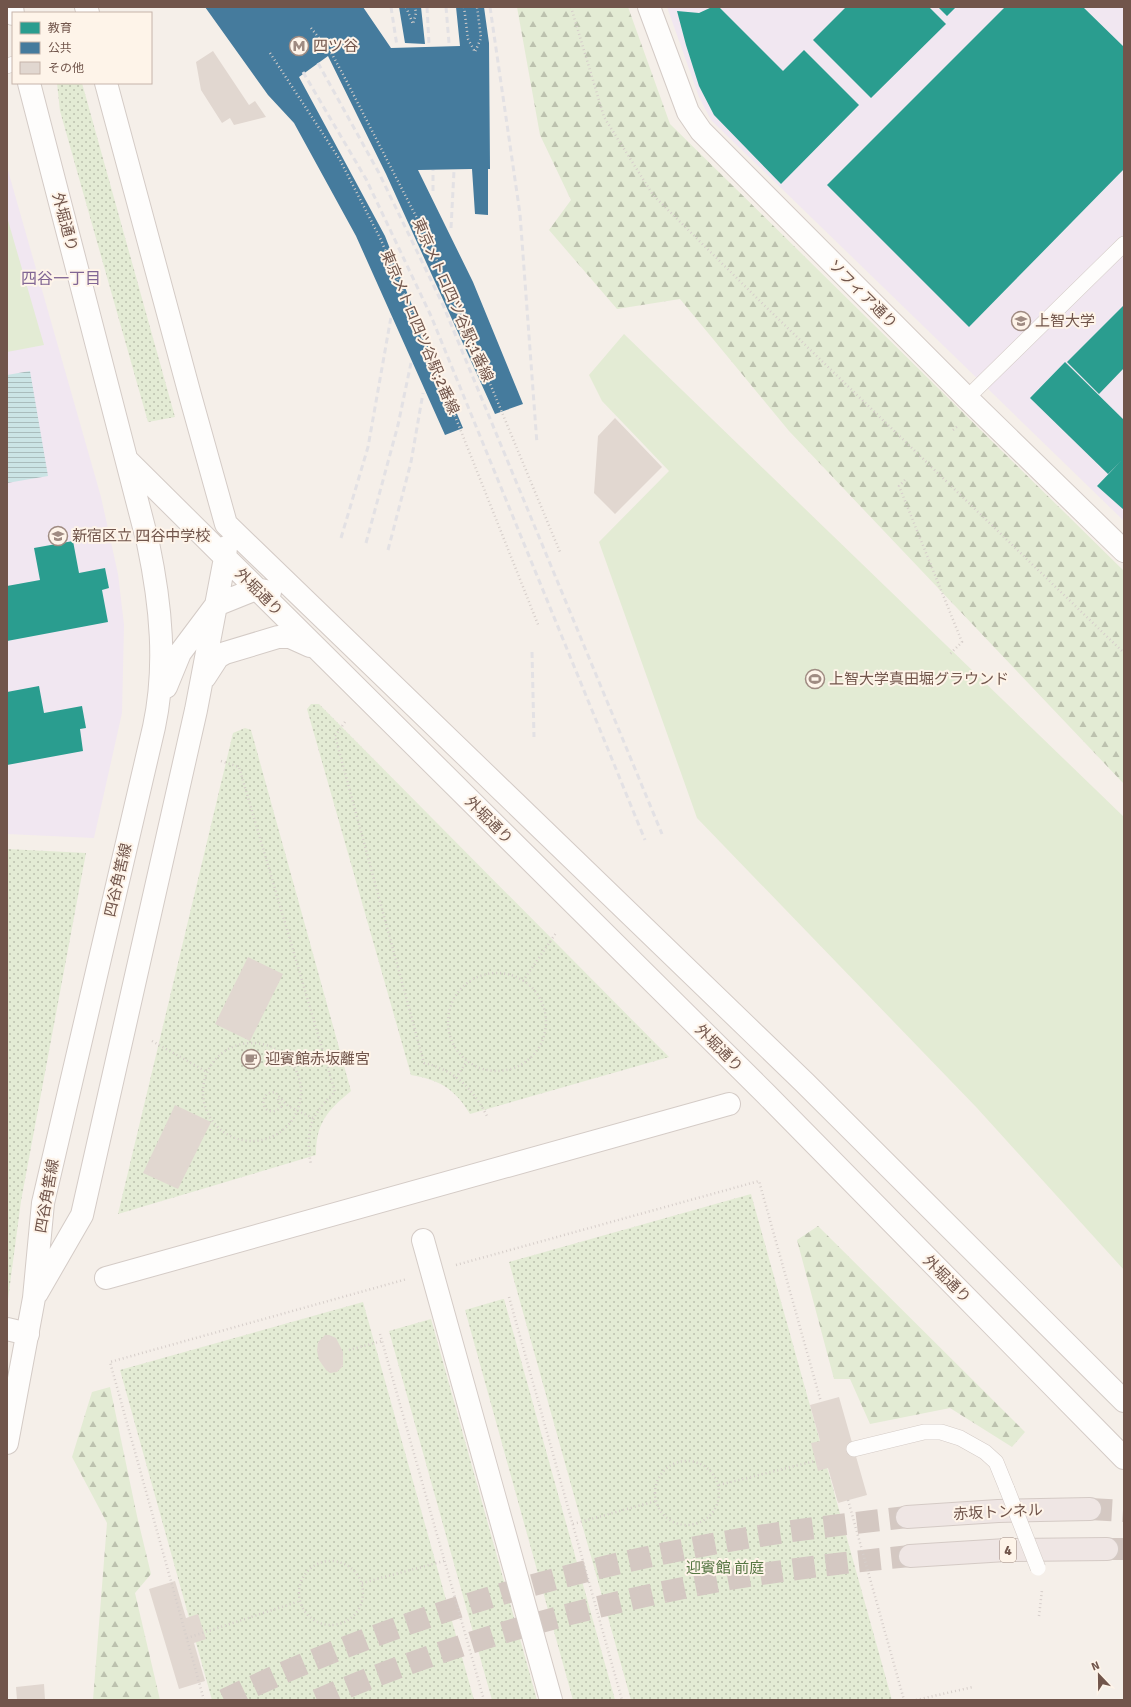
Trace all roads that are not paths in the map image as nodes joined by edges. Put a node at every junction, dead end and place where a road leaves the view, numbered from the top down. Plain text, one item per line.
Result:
1 (649, 7) edge
2 (29, 84) edge
3 (106, 84) edge
4 (1124, 244) edge
5 (967, 398) junction
6 (128, 461) junction
7 (226, 524) junction
8 (1124, 551) edge
9 (226, 558) junction
10 (256, 589) junction
11 (302, 599) junction
12 (216, 605) junction
13 (315, 648) junction
14 (201, 682) junction
15 (160, 700) junction
16 (729, 1104) dead end
17 (423, 1240) dead end
18 (106, 1278) dead end
19 (34, 1298) junction
20 (17, 1332) edge
21 (1124, 1401) edge
22 (7, 1443) edge
23 (854, 1449) dead end
24 (1124, 1458) edge
25 (1090, 1509) tunnel mouth
26 (907, 1517) tunnel mouth
27 (1107, 1548) tunnel mouth
28 (910, 1556) tunnel mouth
29 (1038, 1568) dead end
30 (551, 1700) edge

1 - 5 main road, ソフィア通り
2 - 6 main road, 外堀通り
3 - 7 main road, 外堀通り
4 - 5 lane
5 - 8 main road, ソフィア通り
6 - 9 main road, 外堀通り
6 - 15 main road, 四谷角筈線
7 - 9 main road, 四谷角筈線
7 - 11 main road, 外堀通り
9 - 10 main road, 外堀通り
9 - 12 main road, 四谷角筈線
10 - 11 main road
10 - 12 main road
10 - 13 main road, 外堀通り
11 - 21 main road, 外堀通り
12 - 14 main road, 四谷角筈線
12 - 15 main road
13 - 14 main road
13 - 24 main road, 外堀通り
14 - 19 main road, 四谷角筈線
15 - 19 main road, 四谷角筈線
16 - 18 main road
17 - 30 main road
19 - 20 main road, 四谷角筈線
20 - 22 main road, 四谷角筈線
23 - 29 lane, bridge
25 - 26 highway, 赤坂トンネル
27 - 28 highway, 4

